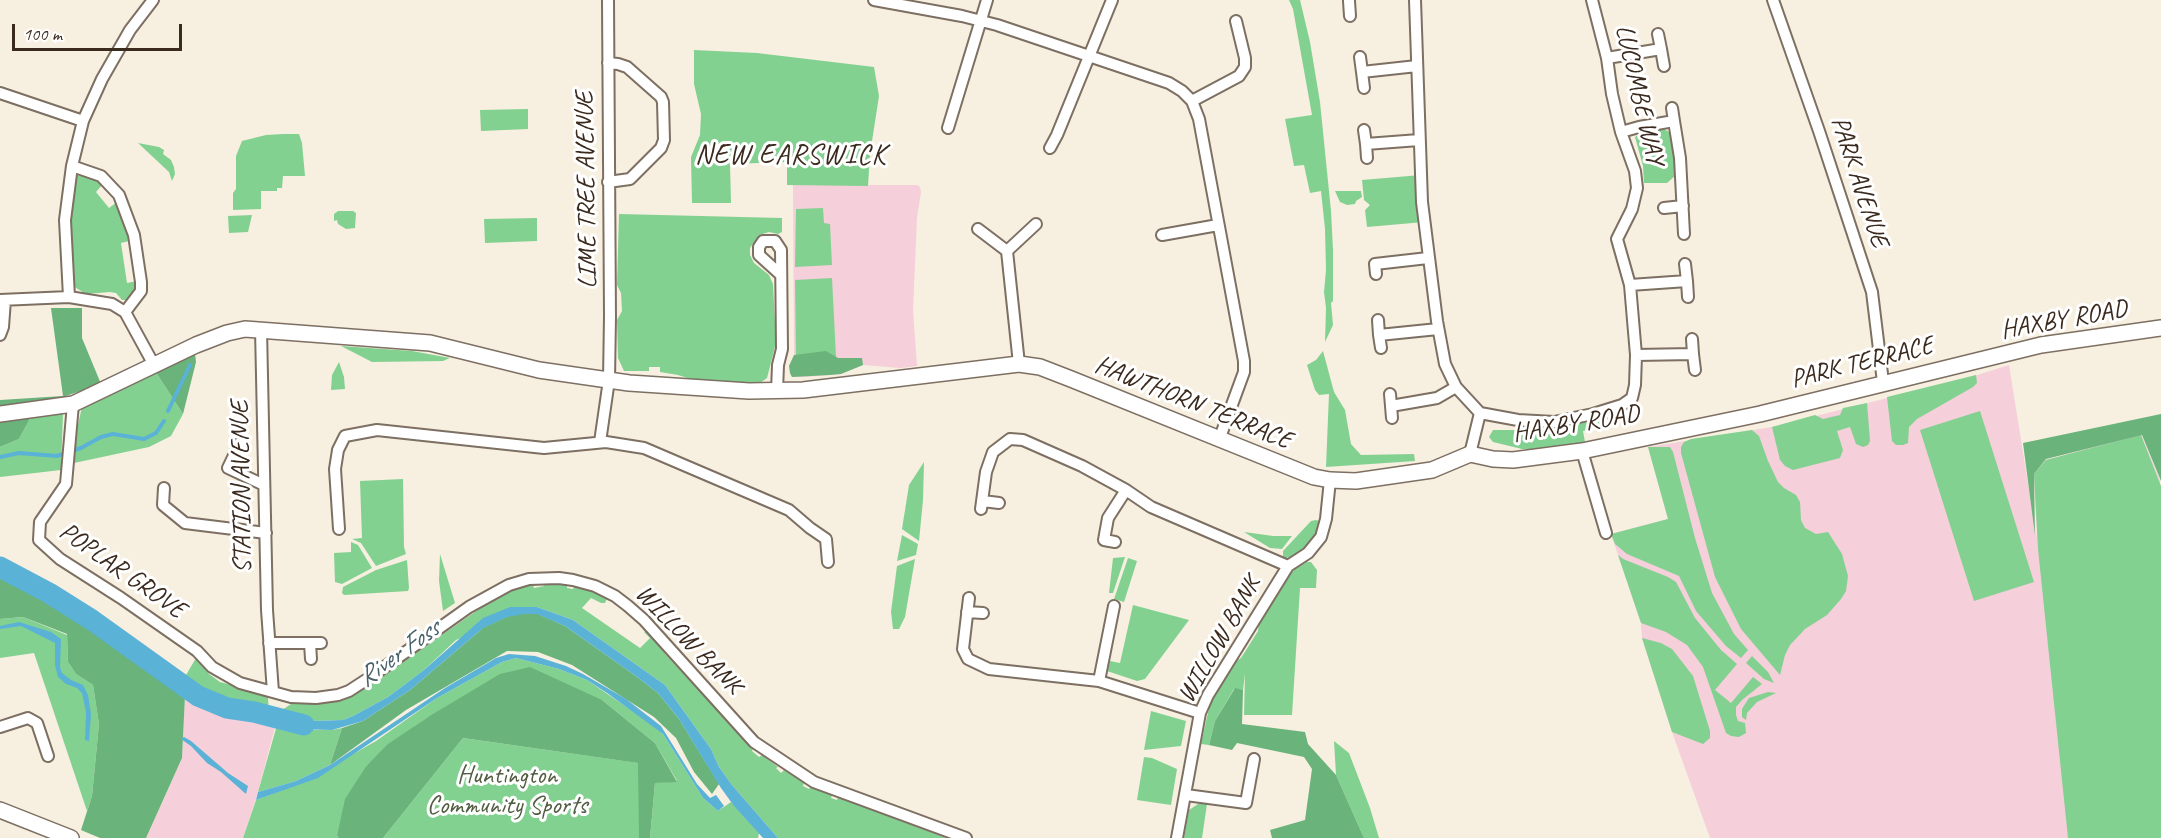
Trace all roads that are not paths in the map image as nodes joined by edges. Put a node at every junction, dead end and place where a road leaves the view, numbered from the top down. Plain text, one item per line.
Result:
1 (153, 0) edge
2 (608, 0) edge
3 (873, 0) edge
4 (987, 0) edge
5 (1112, 0) edge
6 (1349, 0) edge
7 (1354, 0) edge
8 (1415, 0) edge
9 (1592, 0) edge
10 (1773, 0) edge
11 (1350, 16) dead end
12 (981, 21) junction
13 (1236, 21) dead end
14 (1658, 34) dead end
15 (1661, 50) junction
16 (1088, 56) junction
17 (1360, 57) dead end
18 (1607, 58) junction
19 (608, 63) junction
20 (1417, 66) junction
21 (1664, 66) dead end
22 (1362, 72) junction
23 (1364, 88) dead end
24 (0, 93) edge
25 (1192, 101) junction
26 (1672, 108) dead end
27 (83, 121) junction
28 (1674, 121) junction
29 (948, 128) dead end
30 (1364, 129) dead end
31 (1621, 132) junction
32 (1419, 140) junction
33 (1366, 144) junction
34 (1050, 148) dead end
35 (1367, 158) dead end
36 (72, 166) junction
37 (608, 182) junction
38 (1683, 207) junction
39 (1664, 208) dead end
40 (1036, 224) dead end
41 (1218, 225) junction
42 (978, 229) dead end
43 (1684, 234) dead end
44 (1162, 235) dead end
45 (1007, 251) junction
46 (1428, 258) junction
47 (1375, 264) dead end
48 (1685, 264) dead end
49 (780, 274) dead end
50 (1687, 281) junction
51 (1630, 285) junction
52 (69, 297) junction
53 (1688, 297) dead end
54 (3, 300) edge
55 (125, 312) junction
56 (1377, 320) dead end
57 (2161, 328) edge
58 (1438, 329) junction
59 (261, 330) junction
60 (0, 335) edge
61 (1379, 335) junction
62 (1692, 339) dead end
63 (1381, 348) dead end
64 (1693, 354) junction
65 (1636, 355) junction
66 (1975, 361) joint
67 (1019, 364) junction
68 (154, 365) junction
69 (1695, 370) dead end
70 (609, 380) junction
71 (1883, 382) junction
72 (1456, 387) junction
73 (777, 391) junction
74 (1390, 394) dead end
75 (73, 404) junction
76 (1391, 406) junction
77 (1480, 412) junction
78 (0, 414) edge
79 (1760, 414) joint
80 (1392, 418) dead end
81 (1219, 440) junction
82 (240, 442) dead end
83 (600, 442) junction
84 (1582, 452) junction
85 (1470, 454) junction
86 (1330, 480) junction
87 (264, 485) junction
88 (164, 488) dead end
89 (1126, 490) junction
90 (999, 503) dead end
91 (339, 529) dead end
92 (266, 533) junction
93 (1606, 533) dead end
94 (1115, 542) dead end
95 (828, 562) dead end
96 (1288, 566) junction
97 (969, 598) dead end
98 (1113, 606) dead end
99 (967, 612) junction
100 (983, 613) dead end
101 (269, 643) junction
102 (311, 659) dead end
103 (1099, 681) junction
104 (273, 692) junction
105 (1200, 713) junction
106 (0, 727) edge
107 (48, 756) dead end
108 (1254, 759) dead end
109 (1186, 795) junction
110 (0, 810) edge
111 (71, 838) edge
112 (966, 838) edge
113 (1178, 838) edge

1 - 27 street
2 - 19 street, LIME TREE AVENUE
3 - 12 street
4 - 12 street
5 - 16 street
6 - 7 street
6 - 11 street
8 - 20 street
9 - 18 street, LUCOMBE WAY
10 - 71 street, PARK AVENUE
12 - 16 street
12 - 29 street
13 - 25 street
14 - 15 street
15 - 18 street
15 - 21 street
16 - 25 street
16 - 34 street
17 - 22 street
18 - 31 street, LUCOMBE WAY
19 - 37 street, LIME TREE AVENUE
19 - 37 street
20 - 22 street
20 - 32 street
22 - 23 street
24 - 27 street
25 - 41 street
26 - 28 street
27 - 36 street
28 - 31 street
28 - 38 street
30 - 33 street
31 - 51 street, LUCOMBE WAY
32 - 33 street
32 - 46 street
33 - 35 street
36 - 52 street
36 - 55 street
37 - 70 street, LIME TREE AVENUE
38 - 39 street
38 - 43 street
40 - 45 street
41 - 44 street
41 - 81 street
42 - 45 street
45 - 67 street
46 - 47 street
46 - 58 street
48 - 50 street
49 - 73 street
50 - 51 street
50 - 53 street
51 - 65 street, LUCOMBE WAY
52 - 54 street
52 - 55 street
54 - 60 street
55 - 68 street
56 - 61 street
57 - 66 street, HAXBY ROAD
58 - 61 street
58 - 72 street
59 - 68 street
59 - 70 street, HAWTHORN TERRACE
59 - 87 street, STATION AVENUE
61 - 63 street
62 - 64 street
64 - 65 street
64 - 69 street
65 - 77 street, LUCOMBE WAY
66 - 71 street, PARK TERRACE
67 - 73 street, HAWTHORN TERRACE
67 - 81 street, HAWTHORN TERRACE
68 - 75 street
70 - 73 street, HAWTHORN TERRACE
70 - 83 street, LIME TREE AVENUE
71 - 79 street, PARK TERRACE
72 - 76 street
72 - 77 street
74 - 76 street
75 - 78 street
75 - 104 street, POPLAR GROVE
76 - 80 street
77 - 85 street
79 - 84 street, HAXBY ROAD
81 - 86 street, HAWTHORN TERRACE
82 - 87 street
83 - 91 street
83 - 95 street
84 - 85 street, HAXBY ROAD
84 - 93 street
85 - 86 street
86 - 96 street, WILLOW BANK
87 - 92 street, STATION AVENUE
88 - 92 street
89 - 90 street
89 - 94 street
89 - 96 street
92 - 101 street, STATION AVENUE
96 - 105 street, WILLOW BANK
97 - 99 street
98 - 103 street
99 - 100 street
99 - 103 street
101 - 102 street
101 - 104 street, STATION AVENUE
103 - 105 street
104 - 112 street, WILLOW BANK
105 - 109 street, WILLOW BANK
106 - 107 street
108 - 109 street
109 - 113 street, WILLOW BANK
110 - 111 street

